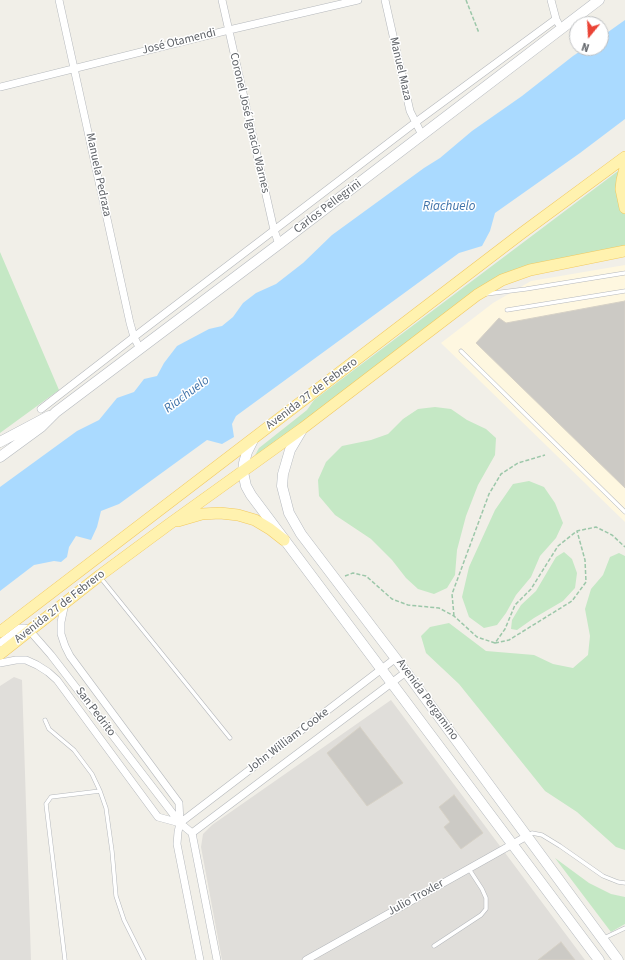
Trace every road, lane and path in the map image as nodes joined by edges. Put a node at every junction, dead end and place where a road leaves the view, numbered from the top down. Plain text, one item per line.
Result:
1 (59, 0) edge
2 (222, 0) edge
3 (358, 0) edge
4 (385, 0) edge
5 (466, 0) edge
6 (552, 0) edge
7 (599, 0) edge
8 (556, 19) junction
9 (562, 28) junction
10 (229, 30) junction
11 (479, 32) dead end
12 (521, 45) junction
13 (532, 51) junction
14 (74, 68) junction
15 (0, 87) edge
16 (416, 122) junction
17 (422, 135) junction
18 (625, 156) edge
19 (625, 168) edge
20 (625, 208) edge
21 (274, 230) junction
22 (279, 244) junction
23 (625, 251) edge
24 (625, 273) edge
25 (625, 291) edge
26 (477, 295) junction
27 (507, 310) dead end
28 (134, 337) junction
29 (140, 349) junction
30 (461, 351) dead end
31 (41, 409) dead end
32 (56, 412) junction
33 (303, 428) junction
34 (255, 438) junction
35 (0, 442) edge
36 (545, 455) dead end
37 (0, 457) edge
38 (243, 472) junction
39 (625, 512) edge
40 (168, 525) junction
41 (577, 531) junction
42 (284, 540) junction
43 (625, 547) edge
44 (99, 576) junction
45 (336, 580) junction
46 (65, 603) junction
47 (454, 616) junction
48 (30, 631) junction
49 (0, 632) edge
50 (0, 643) edge
51 (496, 643) junction
52 (0, 654) edge
53 (396, 658) junction
54 (0, 663) edge
55 (381, 670) junction
56 (406, 672) junction
57 (391, 683) junction
58 (45, 720) dead end
59 (230, 738) dead end
60 (100, 790) junction
61 (180, 823) junction
62 (192, 833) junction
63 (527, 836) junction
64 (512, 844) junction
65 (469, 869) junction
66 (625, 883) edge
67 (625, 928) edge
68 (602, 939) junction
69 (434, 946) dead end
70 (64, 960) edge
71 (144, 960) edge
72 (200, 960) edge
73 (217, 960) edge
74 (306, 960) edge
75 (599, 960) edge
76 (618, 960) edge

1 - 14 street, Manuela Pedraza
2 - 10 street, Coronel José Ignacio Warnes
3 - 10 street, José Otamendi
4 - 16 street, Manuel Maza
5 - 11 path
6 - 8 street
7 - 9 main road, Carlos Pellegrini
8 - 9 street
8 - 12 street, Carlos Pellegrini
9 - 13 main road, Carlos Pellegrini
10 - 14 street, José Otamendi
10 - 21 street, Coronel José Ignacio Warnes
12 - 13 street
12 - 16 street, Carlos Pellegrini
13 - 17 main road, Carlos Pellegrini
14 - 15 street, José Otamendi
14 - 28 street, Manuela Pedraza
16 - 17 street, Manuel Maza
16 - 21 street, Carlos Pellegrini
17 - 22 main road, Carlos Pellegrini
18 - 34 main road, Avenida 27 de Febrero
19 - 20 main road
21 - 22 street, Coronel José Ignacio Warnes
21 - 28 street, Carlos Pellegrini
22 - 29 main road, Carlos Pellegrini
23 - 26 main road, Avenida 27 de Febrero
24 - 26 lane
25 - 27 lane
26 - 33 main road, Avenida 27 de Febrero
28 - 29 street, Manuela Pedraza
28 - 31 street, Carlos Pellegrini
29 - 32 main road, Carlos Pellegrini
30 - 39 lane
32 - 35 main road, Carlos Pellegrini
32 - 37 main road, Carlos Pellegrini
33 - 38 main road, Avenida 27 de Febrero
33 - 45 main road, Avenida Pergamino
34 - 38 main road, Avenida Pergamino
34 - 49 main road, Avenida 27 de Febrero
36 - 47 path
38 - 40 main road, Avenida 27 de Febrero
38 - 42 main road, Avenida Pergamino
40 - 42 main road
40 - 44 main road, Avenida 27 de Febrero
41 - 43 path
41 - 51 path
41 - 51 path
42 - 55 main road, Avenida Pergamino
44 - 46 main road, Avenida 27 de Febrero
44 - 59 lane
45 - 47 path
45 - 53 main road, Avenida Pergamino
46 - 48 main road, Avenida 27 de Febrero
46 - 61 street, San Pedrito
47 - 51 path
48 - 50 street
48 - 52 main road, Avenida 27 de Febrero
48 - 61 street, San Pedrito
53 - 55 street, John William Cooke
53 - 56 main road, Avenida Pergamino
54 - 61 street, San Pedrito
55 - 57 main road, Avenida Pergamino
55 - 61 street, John William Cooke
56 - 57 street, John William Cooke
56 - 63 main road, Avenida Pergamino
57 - 62 street, John William Cooke
57 - 64 main road, Avenida Pergamino
58 - 60 lane
60 - 70 lane
60 - 71 lane
61 - 62 street, San Pedrito
61 - 72 street, San Pedrito
62 - 73 street
63 - 64 street, Julio Troxler
63 - 66 lane
63 - 68 main road, Avenida Pergamino
64 - 65 street, Julio Troxler
64 - 75 main road, Avenida Pergamino
65 - 69 lane
65 - 74 street, Julio Troxler
67 - 68 lane
68 - 76 main road, Avenida Pergamino

